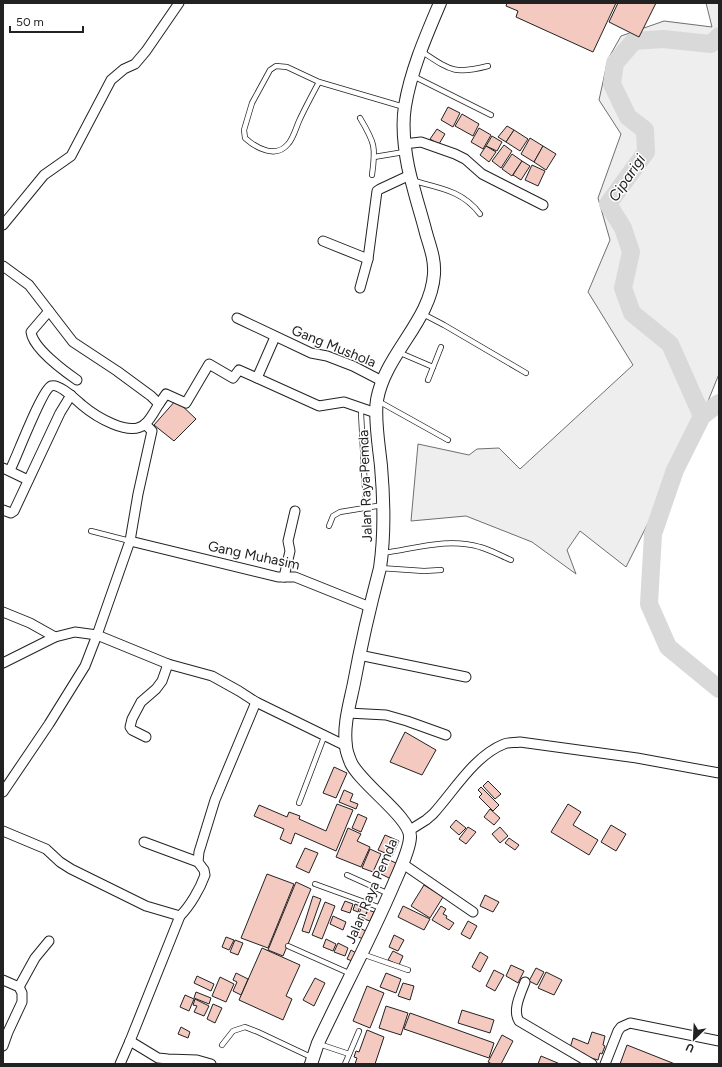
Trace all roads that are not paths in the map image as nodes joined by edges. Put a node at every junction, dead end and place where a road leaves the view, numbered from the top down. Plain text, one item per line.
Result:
1 (178, 3) edge
2 (437, 4) edge
3 (420, 51) junction
4 (488, 66) dead end
5 (412, 75) junction
6 (319, 82) junction
7 (404, 107) junction
8 (491, 115) dead end
9 (360, 118) dead end
10 (405, 148) junction
11 (374, 157) junction
12 (372, 175) dead end
13 (410, 178) junction
14 (543, 205) dead end
15 (480, 214) dead end
16 (3, 225) edge
17 (323, 241) dead end
18 (368, 259) junction
19 (3, 266) edge
20 (360, 288) dead end
21 (49, 312) junction
22 (421, 314) junction
23 (237, 318) dead end
24 (276, 337) junction
25 (442, 347) dead end
26 (398, 352) junction
27 (433, 367) junction
28 (526, 373) dead end
29 (257, 378) junction
30 (78, 380) dead end
31 (428, 380) dead end
32 (382, 381) junction
33 (71, 395) junction
34 (377, 400) junction
35 (159, 404) junction
36 (361, 414) joint
37 (377, 416) junction
38 (145, 424) junction
39 (448, 440) dead end
40 (7, 468) edge
41 (28, 480) junction
42 (383, 505) junction
43 (366, 508) junction
44 (3, 510) edge
45 (295, 511) dead end
46 (329, 526) dead end
47 (91, 531) dead end
48 (130, 541) junction
49 (382, 554) junction
50 (511, 560) dead end
51 (380, 568) junction
52 (441, 570) dead end
53 (284, 577) junction
54 (370, 607) junction
55 (3, 612) edge
56 (97, 635) junction
57 (55, 636) junction
58 (359, 655) junction
59 (3, 663) edge
60 (168, 664) junction
61 (466, 677) dead end
62 (256, 702) junction
63 (348, 713) junction
64 (446, 735) dead end
65 (146, 737) dead end
66 (324, 737) junction
67 (346, 746) junction
68 (719, 773) edge
69 (6, 782) edge
70 (3, 792) edge
71 (299, 803) dead end
72 (410, 830) junction
73 (3, 831) edge
74 (144, 842) dead end
75 (198, 862) junction
76 (402, 864) junction
77 (347, 875) dead end
78 (315, 884) dead end
79 (389, 894) junction
80 (383, 908) junction
81 (473, 912) dead end
82 (180, 916) junction
83 (49, 941) dead end
84 (288, 946) dead end
85 (360, 954) junction
86 (408, 970) dead end
87 (351, 974) junction
88 (3, 980) edge
89 (525, 982) dead end
90 (19, 986) junction
91 (359, 1031) dead end
92 (719, 1041) edge
93 (130, 1042) junction
94 (318, 1043) junction
95 (222, 1045) dead end
96 (3, 1046) edge
97 (349, 1054) junction
98 (312, 1061) edge
99 (120, 1064) edge
100 (212, 1064) edge
101 (345, 1064) edge
102 (592, 1064) edge
103 (605, 1064) edge

1 - 16 street
2 - 3 main road, Jalan Raya Pemda
3 - 4 lane
3 - 5 main road, Jalan Raya Pemda
5 - 7 main road, Jalan Raya Pemda
5 - 8 lane
6 - 6 lane
6 - 7 lane
7 - 10 main road, Jalan Raya Pemda
9 - 11 lane
10 - 11 lane
10 - 13 main road, Jalan Raya Pemda
10 - 14 street
11 - 12 lane
13 - 15 lane
13 - 18 street
13 - 22 main road, Jalan Raya Pemda
17 - 18 street
18 - 20 street
19 - 21 street
21 - 30 street
21 - 35 street
22 - 26 main road, Jalan Raya Pemda
22 - 28 lane
23 - 24 street, Gang Mushola
24 - 29 street, Gang Mushola
24 - 32 street, Gang Mushola
25 - 27 lane
26 - 27 lane
26 - 32 main road, Jalan Raya Pemda
27 - 31 lane
29 - 35 street
29 - 37 street
32 - 34 main road, Jalan Raya Pemda
33 - 38 street
33 - 40 street
33 - 41 street
34 - 37 main road, Jalan Raya Pemda
34 - 39 lane
35 - 38 street
36 - 37 street
36 - 43 lane
37 - 42 main road, Jalan Raya Pemda
38 - 48 street
40 - 41 street
41 - 44 street
42 - 43 lane
42 - 49 main road, Jalan Raya Pemda
43 - 46 lane
45 - 53 street
47 - 48 lane
48 - 53 street, Gang Muhasim
48 - 56 street
49 - 50 lane
49 - 51 main road, Jalan Raya Pemda
51 - 52 lane
51 - 54 main road, Jalan Raya Pemda
53 - 54 street, Gang Muhasim
54 - 58 main road, Jalan Raya Pemda
55 - 57 street
56 - 57 street
56 - 60 street
56 - 69 street
57 - 59 street
58 - 61 street
58 - 63 main road, Jalan Raya Pemda
60 - 62 street
60 - 65 street
62 - 66 street
62 - 75 street
63 - 64 street
63 - 67 main road, Jalan Raya Pemda
66 - 67 street
66 - 71 lane
67 - 72 main road, Jalan Raya Pemda
68 - 72 street
69 - 70 street
72 - 76 main road, Jalan Raya Pemda
73 - 82 street
74 - 75 street
75 - 82 street
76 - 79 main road, Jalan Raya Pemda
76 - 81 street
77 - 79 lane
78 - 80 lane
79 - 80 main road, Jalan Raya Pemda
80 - 85 main road, Jalan Raya Pemda
82 - 93 street
83 - 90 street
84 - 87 lane
85 - 86 lane
85 - 87 main road, Jalan Raya Pemda
87 - 94 main road, Jalan Raya Pemda
88 - 90 street
89 - 102 street
90 - 96 street
91 - 97 lane
92 - 103 street
93 - 99 street
93 - 100 street
94 - 97 lane
94 - 98 main road, Jalan Raya Pemda
95 - 98 lane
97 - 101 lane

